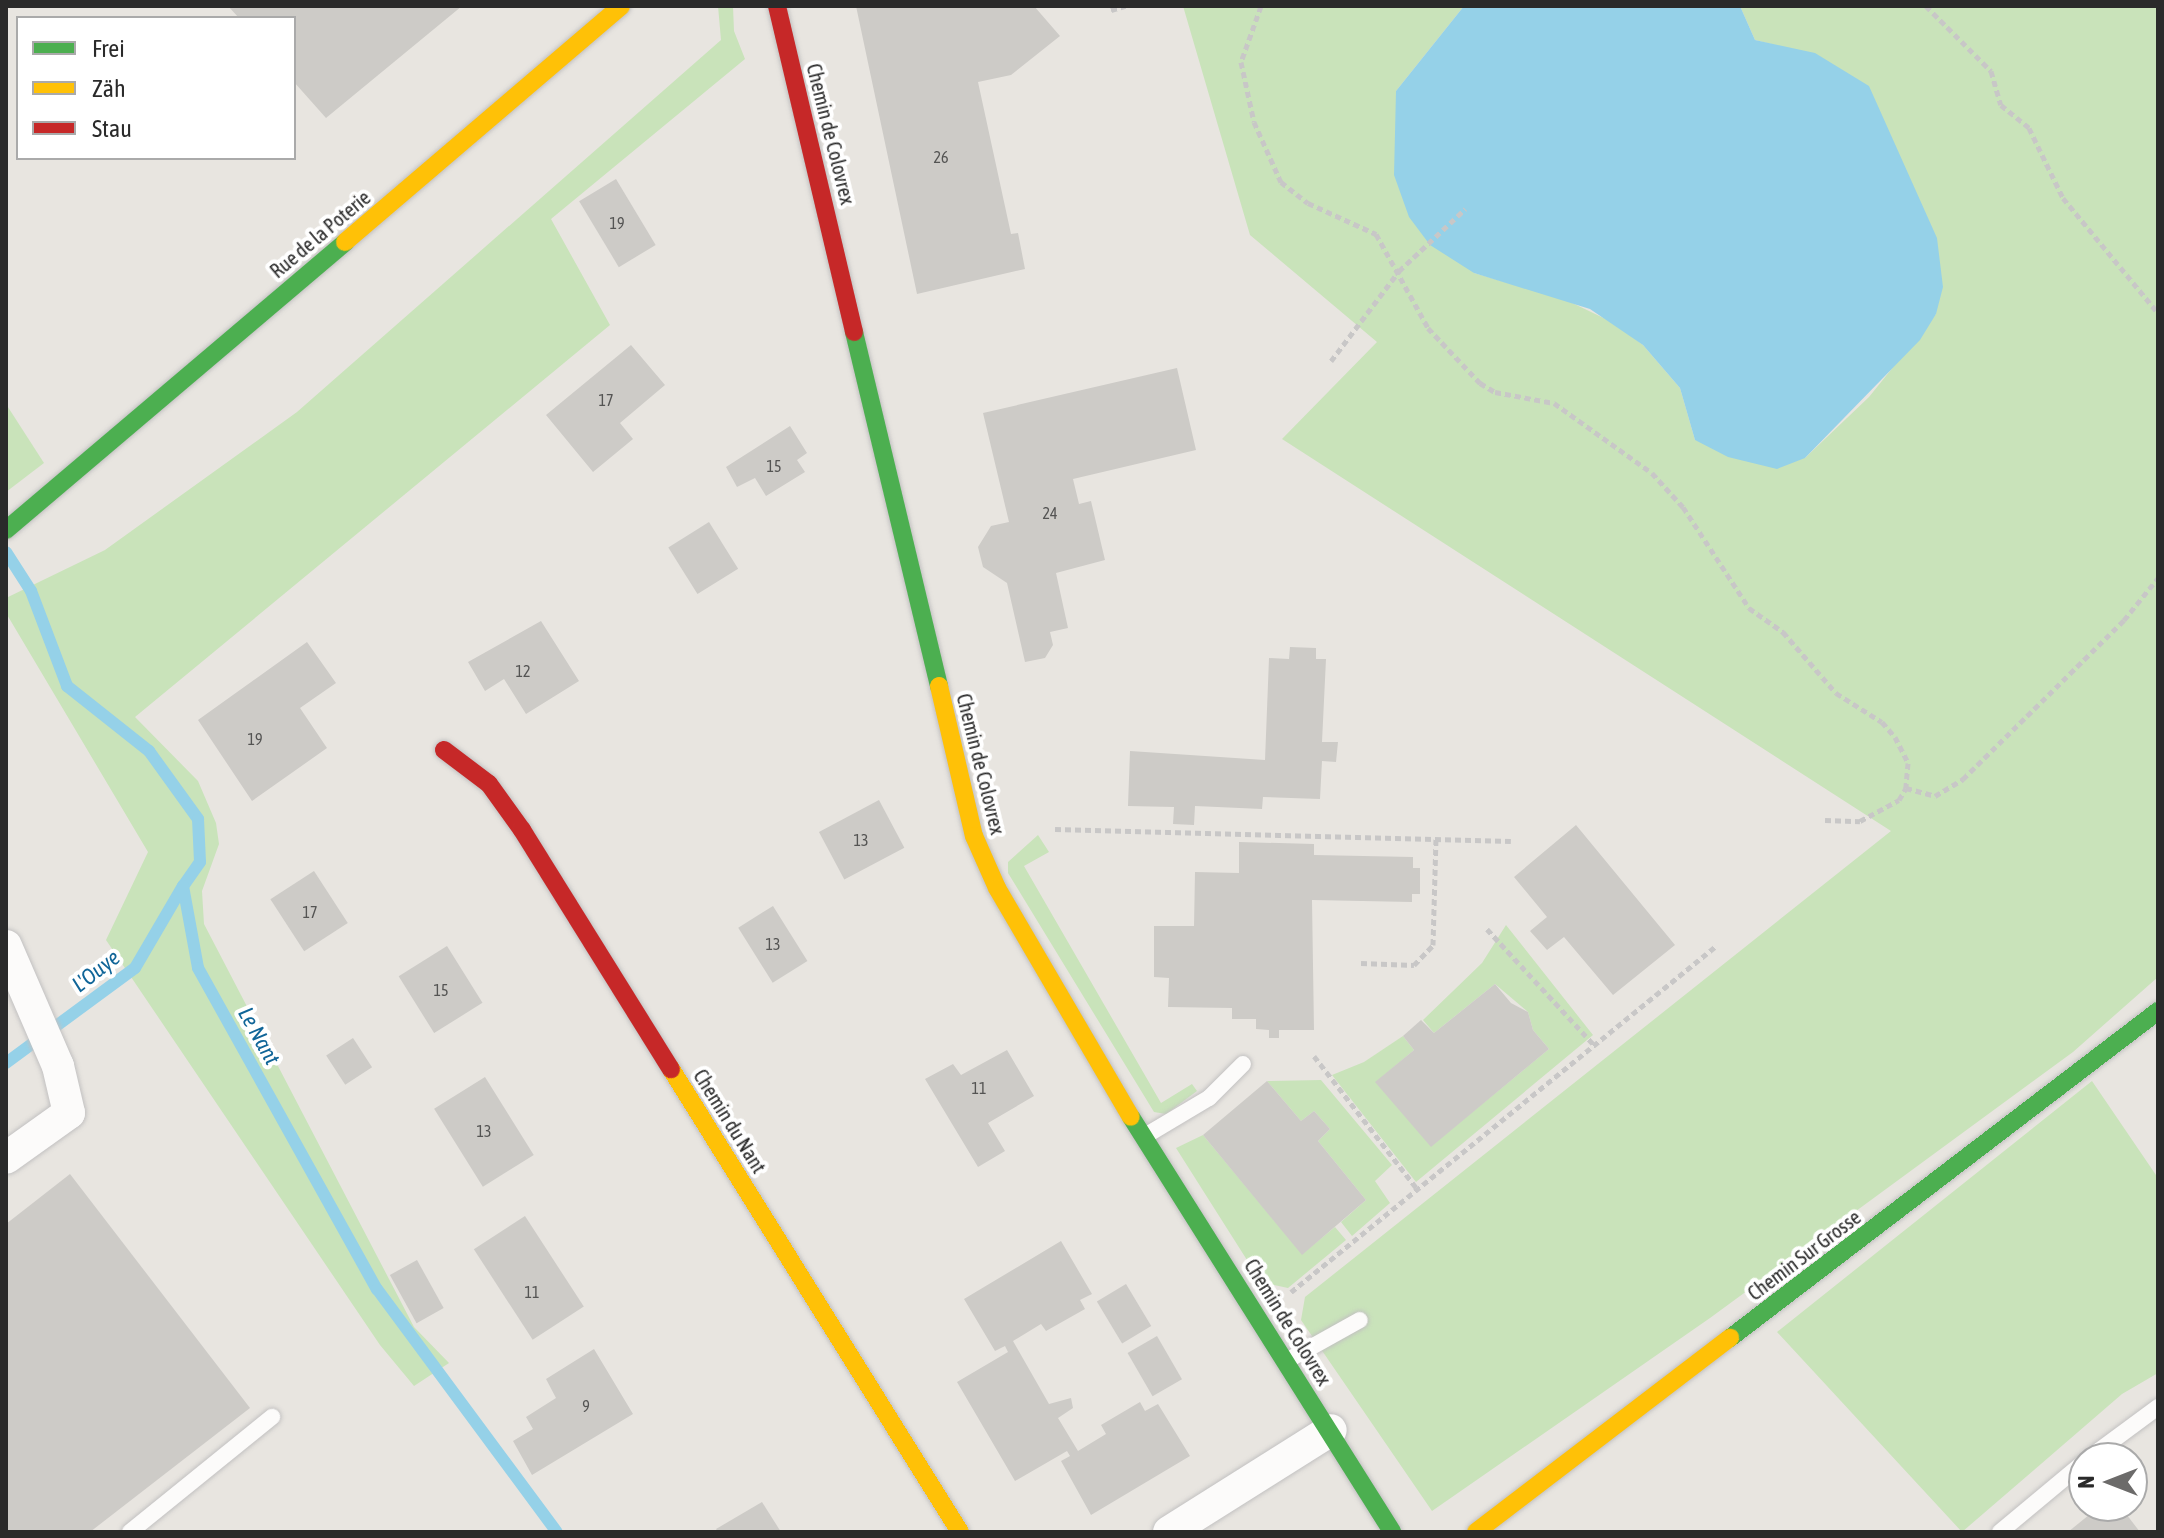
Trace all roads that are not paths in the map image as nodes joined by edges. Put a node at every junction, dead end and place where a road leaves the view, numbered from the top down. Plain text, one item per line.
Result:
1 (621, 6) edge
2 (777, 6) edge
3 (6, 530) edge
4 (444, 750) dead end
5 (6, 946) edge
6 (2158, 1011) edge
7 (1243, 1064) dead end
8 (1143, 1137) junction
9 (6, 1158) edge
10 (1360, 1320) dead end
11 (1286, 1361) junction
12 (2158, 1407) edge
13 (272, 1417) dead end
14 (1331, 1430) junction
15 (2110, 1442) edge
16 (2068, 1475) edge
17 (130, 1532) edge
18 (960, 1532) edge
19 (1169, 1532) edge
20 (1392, 1532) edge
21 (1476, 1532) edge
22 (2000, 1532) edge

1 - 3 street, Rue de la Poterie
2 - 8 street, Chemin de Colovrex
4 - 18 street, Chemin du Nant
5 - 9 street
6 - 21 street, Chemin Sur Grosse
7 - 8 lane
8 - 11 street, Chemin de Colovrex
10 - 11 lane
11 - 14 street, Chemin de Colovrex
12 - 15 lane
13 - 17 lane
14 - 19 street
14 - 20 street, Chemin de Colovrex
16 - 22 lane

